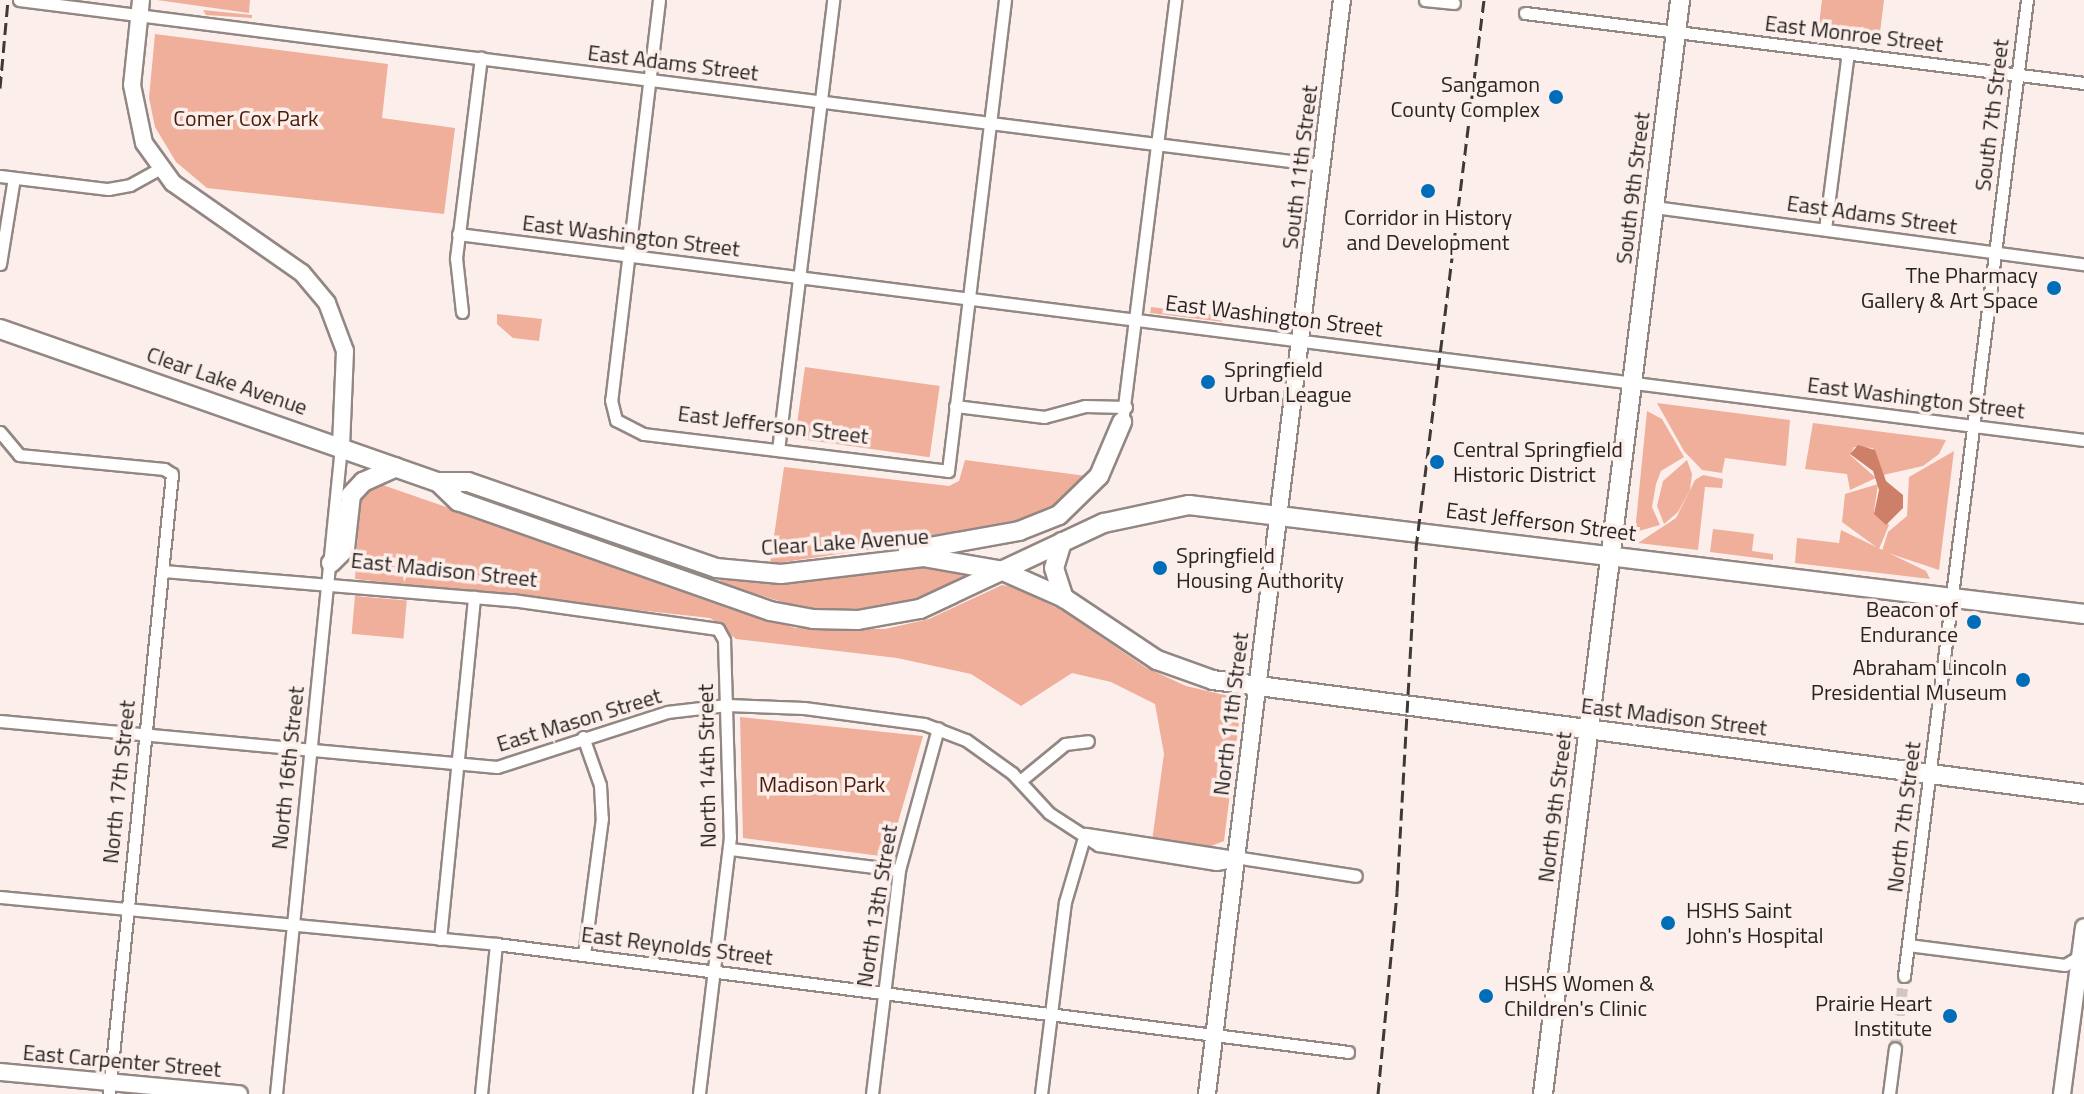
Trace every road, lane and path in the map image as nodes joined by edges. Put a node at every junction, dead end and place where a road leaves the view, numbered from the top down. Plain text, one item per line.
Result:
1 (19, 0) edge
2 (659, 0) edge
3 (833, 0) edge
4 (1005, 0) edge
5 (1175, 0) edge
6 (1342, 0) edge
7 (1425, 0) edge
8 (1680, 0) edge
9 (2027, 0) edge
10 (1454, 3) dead end
11 (140, 8) edge
12 (1525, 13) dead end
13 (1676, 32) junction
14 (1848, 53) junction
15 (481, 58) junction
16 (2018, 75) junction
17 (650, 80) junction
18 (2084, 83) edge
19 (821, 101) junction
20 (990, 123) junction
21 (1157, 144) junction
22 (1322, 165) junction
23 (159, 169) junction
24 (0, 176) edge
25 (14, 178) junction
26 (1654, 207) junction
27 (1825, 229) junction
28 (458, 234) junction
29 (1995, 252) junction
30 (629, 255) junction
31 (0, 264) edge
32 (2084, 264) edge
33 (799, 277) junction
34 (968, 299) junction
35 (462, 312) dead end
36 (1135, 319) junction
37 (0, 329) edge
38 (1301, 340) junction
39 (1632, 382) junction
40 (955, 406) junction
41 (1124, 414) junction
42 (1973, 425) junction
43 (0, 432) edge
44 (2084, 440) edge
45 (341, 446) junction
46 (778, 450) junction
47 (396, 467) junction
48 (438, 482) junction
49 (1278, 512) junction
50 (1062, 542) junction
51 (1611, 555) junction
52 (331, 563) junction
53 (851, 565) junction
54 (163, 571) junction
55 (1003, 571) junction
56 (326, 583) junction
57 (474, 597) junction
58 (1952, 597) junction
59 (1064, 598) junction
60 (2084, 614) edge
61 (718, 629) joint
62 (1257, 688) junction
63 (727, 705) junction
64 (0, 721) edge
65 (938, 728) junction
66 (1589, 731) junction
67 (144, 734) junction
68 (583, 737) junction
69 (1088, 741) dead end
70 (310, 750) junction
71 (457, 765) junction
72 (1930, 774) junction
73 (1020, 781) junction
74 (2084, 794) edge
75 (1085, 834) junction
76 (730, 849) junction
77 (1236, 861) junction
78 (899, 870) junction
79 (1356, 876) dead end
80 (0, 897) edge
81 (126, 909) junction
82 (292, 925) junction
83 (2084, 927) edge
84 (440, 939) junction
85 (496, 944) junction
86 (1908, 945) junction
87 (2082, 954) edge
88 (584, 955) junction
89 (714, 971) junction
90 (1904, 976) tunnel mouth
91 (884, 993) junction
92 (1051, 1014) junction
93 (1214, 1035) junction
94 (1895, 1048) tunnel mouth
95 (1348, 1052) dead end
96 (0, 1072) edge
97 (109, 1088) edge
98 (239, 1094) edge
99 (276, 1094) edge
100 (481, 1094) edge
101 (699, 1094) edge
102 (872, 1094) edge
103 (1041, 1094) edge
104 (1207, 1094) edge
105 (1543, 1094) edge
106 (1889, 1094) edge
107 (2062, 1094) edge

1 - 11 street, East Adams Street
2 - 17 street
3 - 19 street
4 - 20 street
5 - 21 street
6 - 22 street, South 11th Street
7 - 10 street
8 - 13 main road, South 9th Street
9 - 16 street, South 7th Street
11 - 15 street, East Adams Street
11 - 23 street
12 - 13 street, East Monroe Street
13 - 14 street, East Monroe Street
13 - 26 main road, South 9th Street
14 - 16 street, East Monroe Street
14 - 27 street
15 - 17 street, East Adams Street
15 - 28 street
16 - 18 street, East Monroe Street
16 - 29 street, South 7th Street
17 - 19 street, East Adams Street
17 - 30 street
19 - 20 street, East Adams Street
19 - 33 street
20 - 21 street, East Adams Street
20 - 34 street
21 - 22 street, East Adams Street
21 - 36 street
22 - 38 street, South 11th Street
23 - 25 street
23 - 45 street
24 - 25 street
25 - 31 street
26 - 27 street, East Adams Street
26 - 39 main road, South 9th Street
27 - 29 street, East Adams Street
28 - 30 street, East Washington Street
28 - 35 street
29 - 32 street, East Adams Street
29 - 42 street, South 7th Street
30 - 33 street, East Washington Street
30 - 46 street, East Jefferson Street
33 - 34 street, East Washington Street
33 - 46 street
34 - 36 street, East Washington Street
34 - 40 street
36 - 38 street, East Washington Street
36 - 41 street
37 - 45 main road, Clear Lake Avenue
38 - 39 street, East Washington Street
38 - 49 street, North 11th Street
39 - 42 street, East Washington Street
39 - 51 main road, North 9th Street
40 - 41 street
40 - 46 street, East Jefferson Street
41 - 53 main road
42 - 44 street, East Washington Street
42 - 58 street, North 7th Street
43 - 54 street, North 17th Street
45 - 47 main road, Clear Lake Avenue
45 - 52 street, North 16th Street
47 - 48 main road, Clear Lake Avenue
47 - 52 main road
48 - 53 main road, Clear Lake Avenue
48 - 55 main road, Clear Lake Avenue
49 - 50 main road, East Jefferson Street
49 - 51 main road, East Jefferson Street
49 - 62 street, North 11th Street
50 - 55 main road, East Jefferson Street
50 - 59 main road
51 - 58 main road, East Jefferson Street
51 - 66 main road, North 9th Street
52 - 56 street, North 16th Street
53 - 55 main road, Clear Lake Avenue
54 - 56 street, East Madison Street
54 - 67 street, North 17th Street
55 - 59 main road, East Madison Street
56 - 57 street, East Madison Street
56 - 70 street, North 16th Street
57 - 61 street, East Madison Street
57 - 71 street
58 - 60 main road, East Jefferson Street
58 - 72 street, North 7th Street
59 - 62 main road, East Madison Street
61 - 63 street, North 14th Street
62 - 66 main road, East Madison Street
62 - 77 street, North 11th Street
63 - 65 street, East Mason Street
63 - 68 street, East Mason Street
63 - 76 street, North 14th Street
64 - 67 street, East Mason Street
65 - 73 street, East Mason Street
65 - 78 street, North 13th Street
66 - 72 main road, East Madison Street
66 - 105 main road, North 9th Street
67 - 70 street, East Mason Street
67 - 81 street, North 17th Street
68 - 71 street, East Mason Street
68 - 88 street
69 - 73 street
70 - 71 street, East Mason Street
70 - 82 street, North 16th Street
71 - 84 street
72 - 74 main road, East Madison Street
72 - 86 street, North 7th Street
73 - 75 street, East Mason Street
75 - 77 street, East Mason Street
75 - 92 street
76 - 78 street
76 - 89 street, North 14th Street
77 - 79 street, East Mason Street
77 - 93 street, North 11th Street
78 - 91 street, North 13th Street
80 - 81 street, East Reynolds Street
81 - 82 street, East Reynolds Street
81 - 97 street, North 17th Street
82 - 84 street, East Reynolds Street
82 - 99 street, North 16th Street
83 - 87 street
84 - 85 street, East Reynolds Street
85 - 88 street, East Reynolds Street
85 - 100 street
86 - 87 street
86 - 90 street, North 7th Street
87 - 107 street
88 - 89 street, East Reynolds Street
89 - 91 street, East Reynolds Street
89 - 101 street, North 14th Street
91 - 92 street, East Reynolds Street
91 - 102 street, North 13th Street
92 - 93 street, East Reynolds Street
92 - 103 street
93 - 95 street, East Reynolds Street
93 - 104 street, North 11th Street
94 - 106 street
96 - 97 street, East Carpenter Street
97 - 98 street, East Carpenter Street

